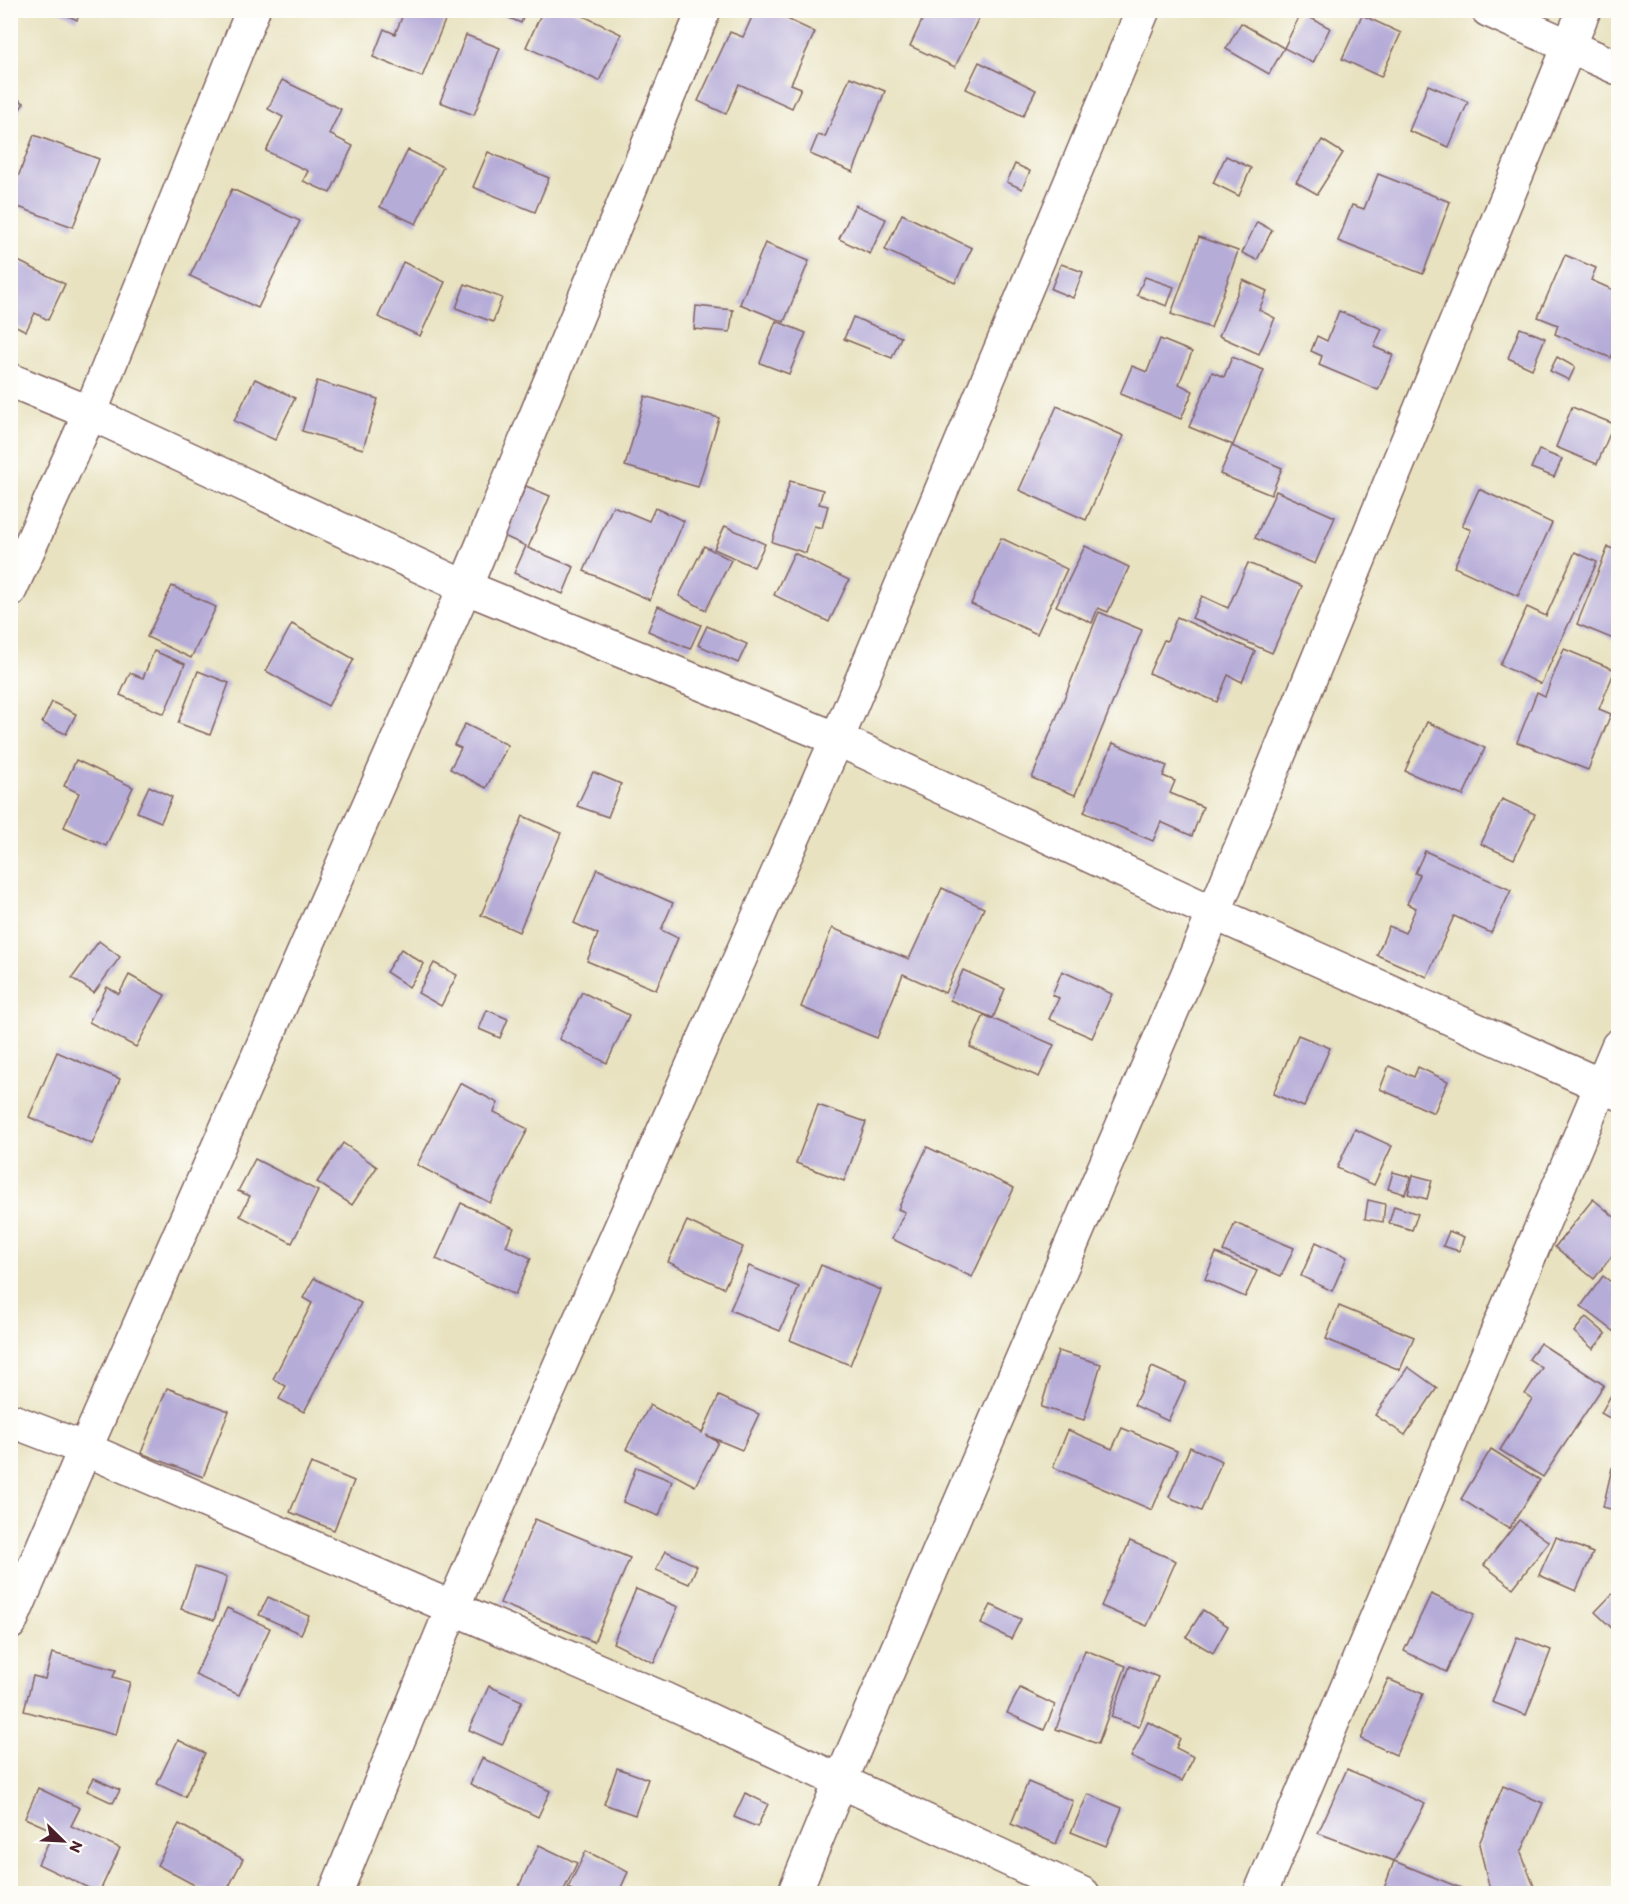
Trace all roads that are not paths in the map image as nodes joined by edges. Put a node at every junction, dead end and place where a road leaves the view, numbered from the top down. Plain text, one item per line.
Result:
1 (253, 10) edge
2 (704, 10) edge
3 (1143, 10) edge
4 (1488, 10) edge
5 (1584, 10) edge
6 (1569, 45) junction
7 (1618, 68) edge
8 (10, 380) edge
9 (90, 413) junction
10 (465, 587) junction
11 (10, 591) edge
12 (837, 739) junction
13 (1214, 913) junction
14 (1618, 1046) edge
15 (1610, 1090) edge
16 (10, 1420) edge
17 (85, 1449) junction
18 (453, 1609) junction
19 (10, 1623) edge
20 (841, 1780) junction
21 (335, 1893) edge
22 (794, 1893) edge
23 (1083, 1893) edge
24 (1260, 1893) edge

1 - 9 street
2 - 10 street
3 - 12 street
4 - 6 street
5 - 6 street
6 - 7 street
6 - 13 street
8 - 9 street
9 - 10 street
9 - 11 street
10 - 12 street
10 - 17 street
12 - 13 street
12 - 18 street
13 - 15 street
13 - 20 street
14 - 15 street
15 - 24 street
16 - 17 street
17 - 18 street
17 - 19 street
18 - 20 street
18 - 21 street
20 - 22 street
20 - 23 street

